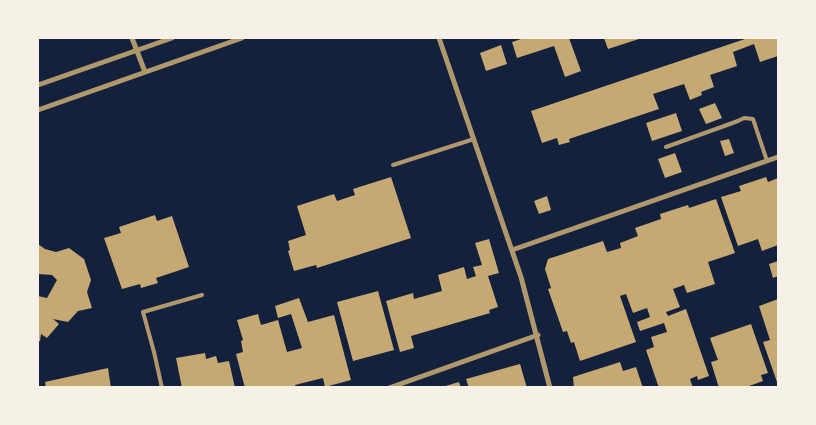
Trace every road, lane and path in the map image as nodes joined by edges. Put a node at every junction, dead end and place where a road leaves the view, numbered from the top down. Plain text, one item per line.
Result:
1 (132, 38) edge
2 (172, 38) edge
3 (242, 38) edge
4 (439, 38) edge
5 (137, 50) junction
6 (145, 72) junction
7 (38, 85) edge
8 (38, 110) edge
9 (474, 139) junction
10 (666, 147) dead end
11 (778, 157) edge
12 (767, 161) junction
13 (393, 165) dead end
14 (512, 250) junction
15 (202, 295) dead end
16 (538, 335) junction
17 (162, 388) edge
18 (389, 388) edge
19 (550, 388) edge

1 - 5 street
2 - 5 street
3 - 6 street
4 - 9 street
5 - 6 street
5 - 7 street
6 - 8 street
9 - 13 lane
9 - 14 street
10 - 12 lane
11 - 12 street
12 - 14 street
14 - 16 street
15 - 17 lane
16 - 18 street
16 - 19 street

